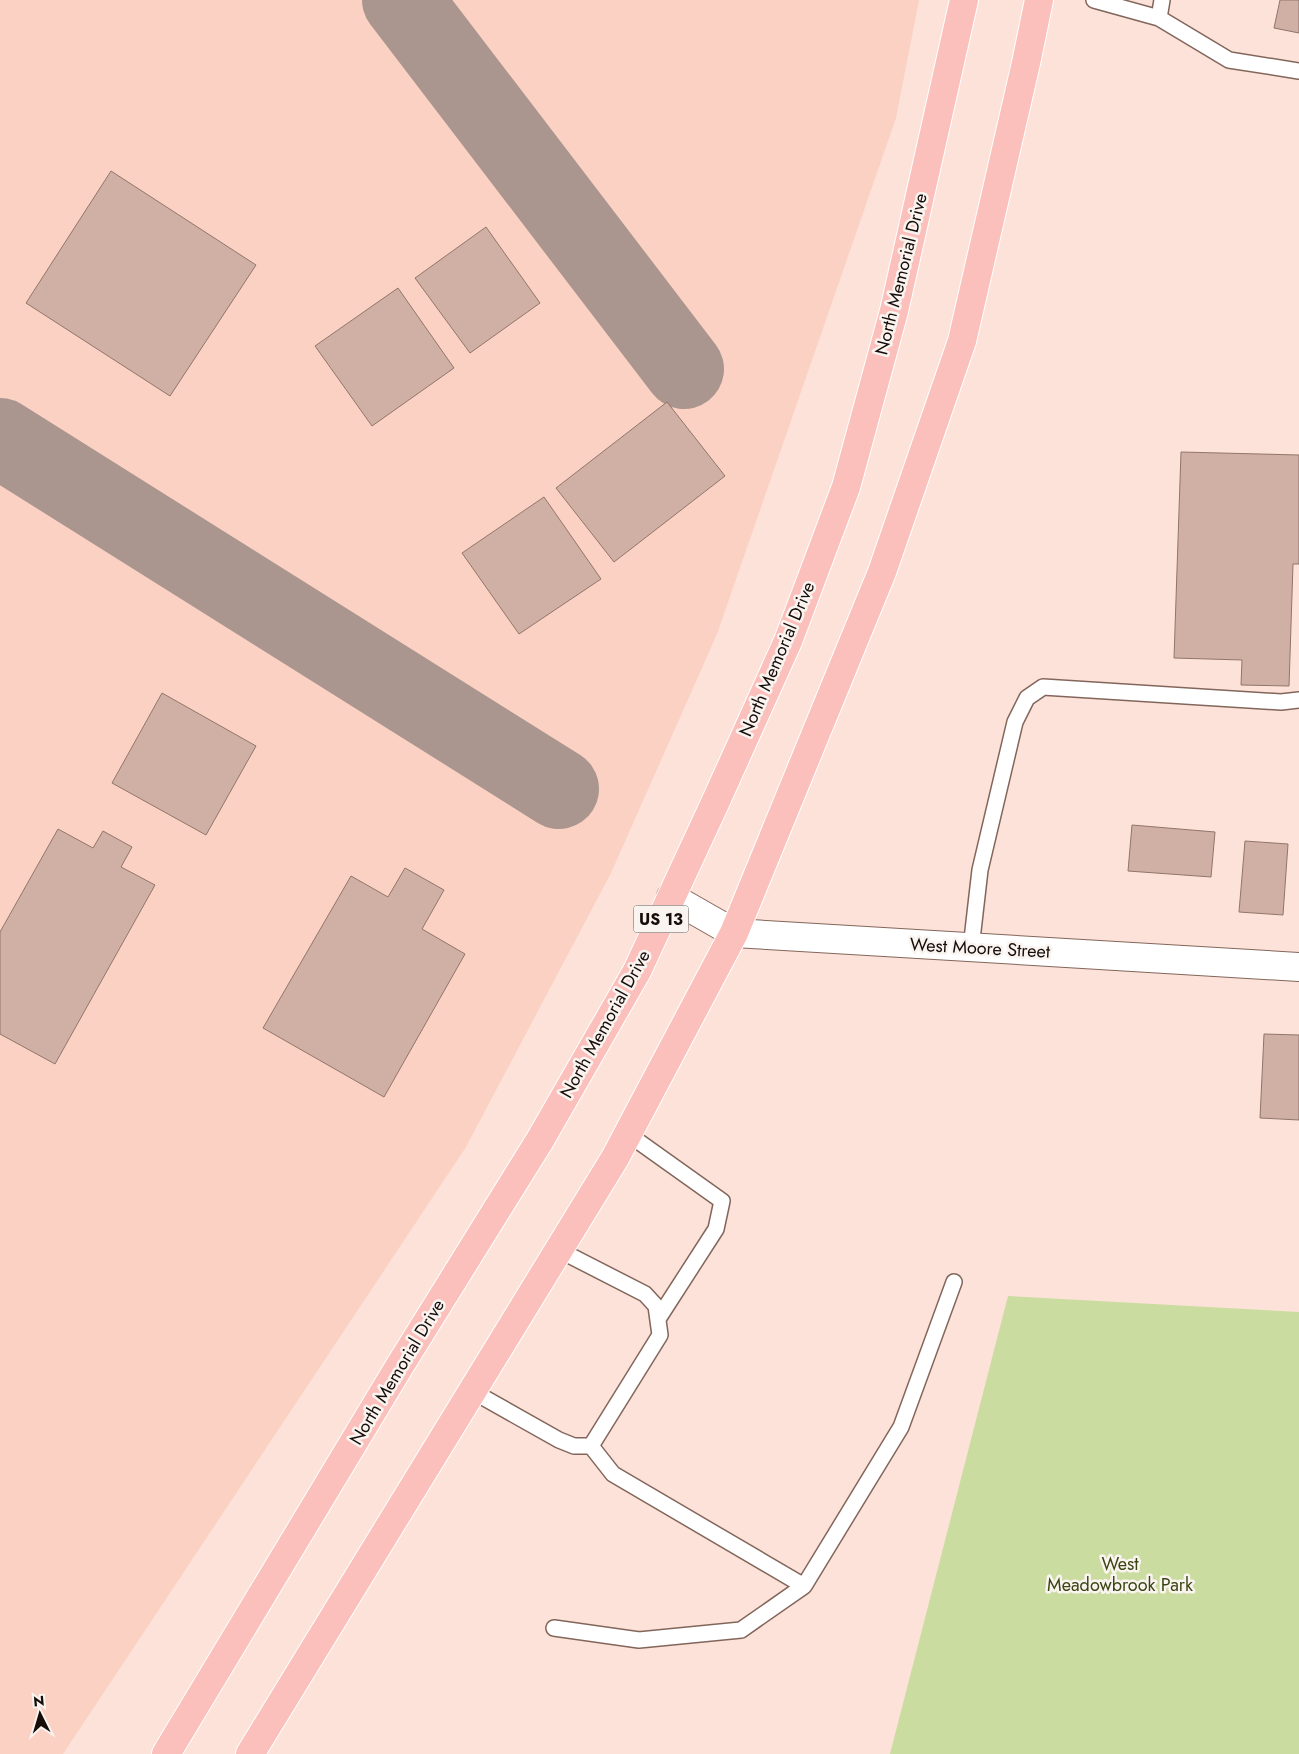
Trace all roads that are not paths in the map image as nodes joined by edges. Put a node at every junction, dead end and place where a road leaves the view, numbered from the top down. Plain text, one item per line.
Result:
1 (964, 0) edge
2 (1039, 0) edge
3 (1094, 0) edge
4 (1162, 0) edge
5 (1159, 18) junction
6 (1299, 72) edge
7 (1299, 700) edge
8 (671, 897) junction
9 (734, 933) junction
10 (971, 948) junction
11 (1299, 967) edge
12 (628, 1134) junction
13 (559, 1250) junction
14 (954, 1282) dead end
15 (658, 1319) junction
16 (472, 1391) junction
17 (592, 1446) junction
18 (804, 1586) junction
19 (554, 1628) dead end
20 (166, 1754) edge
21 (250, 1754) edge

1 - 8 main road, North Memorial Drive / US 13
2 - 9 main road
3 - 5 lane
4 - 5 lane
5 - 6 lane
7 - 10 lane
8 - 9 street, West Moore Street
8 - 20 main road, North Memorial Drive / US 13
9 - 10 street, West Moore Street
9 - 12 main road
10 - 11 street, West Moore Street
12 - 13 main road
12 - 15 lane
13 - 15 lane
13 - 16 main road
14 - 18 lane
15 - 17 lane
16 - 17 lane
16 - 21 main road
17 - 18 lane
18 - 19 lane

